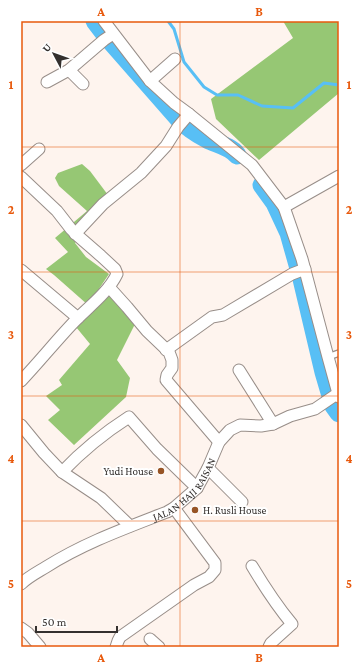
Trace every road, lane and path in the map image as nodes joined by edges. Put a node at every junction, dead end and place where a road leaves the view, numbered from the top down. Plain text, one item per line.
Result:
1 (104, 21) edge
2 (109, 36) junction
3 (175, 59) dead end
4 (69, 70) junction
5 (150, 81) junction
6 (47, 82) dead end
7 (83, 84) dead end
8 (184, 120) junction
9 (39, 149) dead end
10 (21, 165) edge
11 (339, 176) edge
12 (21, 177) edge
13 (284, 207) junction
14 (75, 234) junction
15 (21, 270) edge
16 (300, 271) junction
17 (109, 287) junction
18 (78, 318) junction
19 (166, 350) junction
20 (339, 353) edge
21 (328, 357) junction
22 (238, 370) dead end
23 (21, 381) edge
24 (337, 396) edge
25 (273, 424) junction
26 (21, 425) edge
27 (219, 442) junction
28 (208, 468) junction
29 (62, 472) junction
30 (196, 488) junction
31 (242, 502) dead end
32 (174, 508) junction
33 (130, 526) junction
34 (252, 566) dead end
35 (21, 584) edge
36 (21, 628) edge
37 (150, 639) dead end
38 (36, 646) edge
39 (116, 647) edge
40 (159, 647) edge
41 (269, 647) edge

1 - 2 street
2 - 4 street
2 - 5 street
3 - 5 street
4 - 6 street
4 - 7 street
5 - 8 street
8 - 13 street
8 - 14 street
9 - 10 street
11 - 13 street
12 - 14 street
13 - 16 street
14 - 17 street
15 - 18 street
16 - 19 street
16 - 21 street
17 - 18 street
17 - 19 street
18 - 23 street
19 - 27 street
20 - 21 lane
21 - 24 street
22 - 25 street
24 - 25 street, JALAN HAJI RAISAN
25 - 27 street, JALAN HAJI RAISAN
26 - 29 street
27 - 28 street, JALAN HAJI RAISAN
28 - 30 street, JALAN HAJI RAISAN
28 - 31 street
29 - 30 street
29 - 33 street
30 - 32 street, JALAN HAJI RAISAN
32 - 33 street, JALAN HAJI RAISAN
32 - 39 street
33 - 35 street, JALAN HAJI RAISAN
34 - 41 street
36 - 38 street
37 - 40 street

